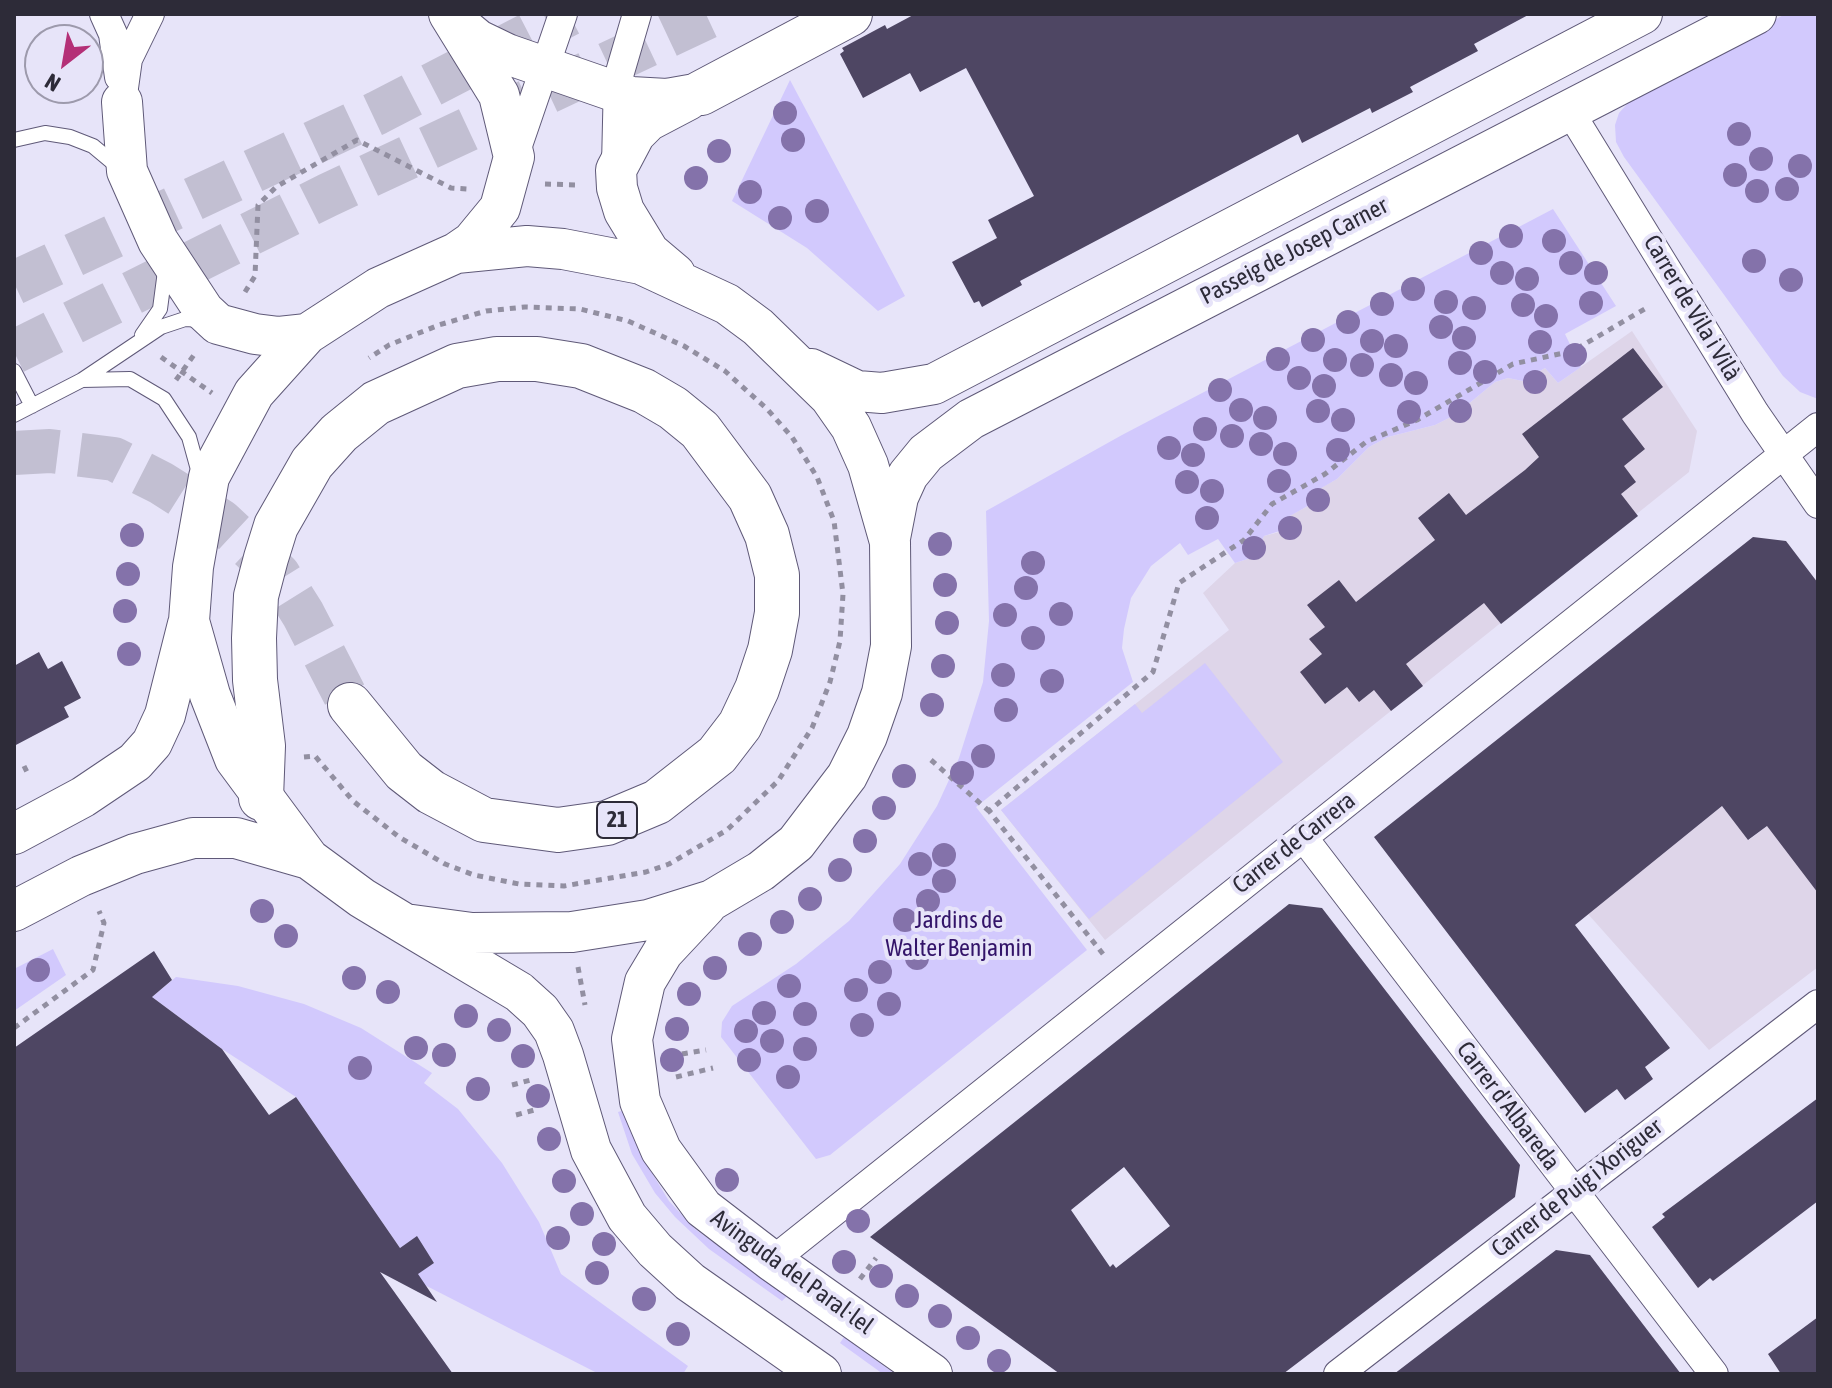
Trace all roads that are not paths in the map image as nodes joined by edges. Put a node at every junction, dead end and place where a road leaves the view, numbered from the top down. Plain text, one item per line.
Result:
1 (104, 14) edge
2 (150, 14) edge
3 (449, 14) edge
4 (563, 14) edge
5 (637, 14) edge
6 (850, 14) edge
7 (1642, 14) edge
8 (1756, 14) edge
9 (546, 67) junction
10 (618, 92) junction
11 (701, 93) junction
12 (122, 102) junction
13 (1569, 110) junction
14 (14, 140) edge
15 (514, 157) junction
16 (602, 177) junction
17 (134, 189) junction
18 (158, 241) junction
19 (456, 253) junction
20 (684, 281) junction
21 (307, 334) junction
22 (209, 335) junction
23 (139, 339) junction
24 (793, 358) junction
25 (14, 371) edge
26 (82, 380) junction
27 (32, 406) junction
28 (14, 415) edge
29 (1818, 427) edge
30 (1782, 455) junction
31 (203, 499) junction
32 (1818, 504) edge
33 (890, 542) junction
34 (189, 621) junction
35 (350, 705) tunnel mouth
36 (261, 798) junction
37 (14, 834) edge
38 (1303, 837) junction
39 (309, 859) junction
40 (712, 900) junction
41 (14, 911) edge
42 (405, 924) junction
43 (1818, 1004) edge
44 (1572, 1191) junction
45 (772, 1261) junction
46 (821, 1374) edge
47 (932, 1374) edge
48 (1338, 1374) edge
49 (1714, 1374) edge

1 - 12 street
2 - 12 street
3 - 9 main road
3 - 15 main road
4 - 9 street
5 - 10 street
6 - 11 highway
7 - 24 main road, Passeig de Josep Carner
8 - 13 main road, Passeig de Josep Carner
9 - 10 main road
9 - 15 street
10 - 11 main road
10 - 16 street
11 - 16 main road
12 - 17 main road
13 - 30 street, Carrer de Vila i Vilà
13 - 33 main road, Passeig de Josep Carner
14 - 17 lane
15 - 19 main road
16 - 20 main road
17 - 18 main road
18 - 22 main road
18 - 23 lane
19 - 20 main road
19 - 21 main road
20 - 24 main road
21 - 22 main road
21 - 31 main road
22 - 23 lane
23 - 26 lane
24 - 33 main road
25 - 27 lane
26 - 27 lane
26 - 31 lane
27 - 28 lane
29 - 30 street, Carrer de Carrera
30 - 32 street, Carrer de Vila i Vilà
30 - 38 street, Carrer de Carrera
31 - 34 main road
33 - 40 main road
34 - 36 main road
34 - 37 main road
35 - 36 highway, 21
36 - 39 main road
38 - 44 street, Carrer d'Albareda
38 - 45 street, Carrer de Carrera
39 - 41 main road
39 - 42 main road
40 - 42 main road
40 - 45 main road, Avinguda del Paral·lel
42 - 46 main road
43 - 44 street, Carrer de Puig i Xoriguer
44 - 48 street, Carrer de Puig i Xoriguer
44 - 49 street, Carrer d'Albareda
45 - 47 main road, Avinguda del Paral·lel

